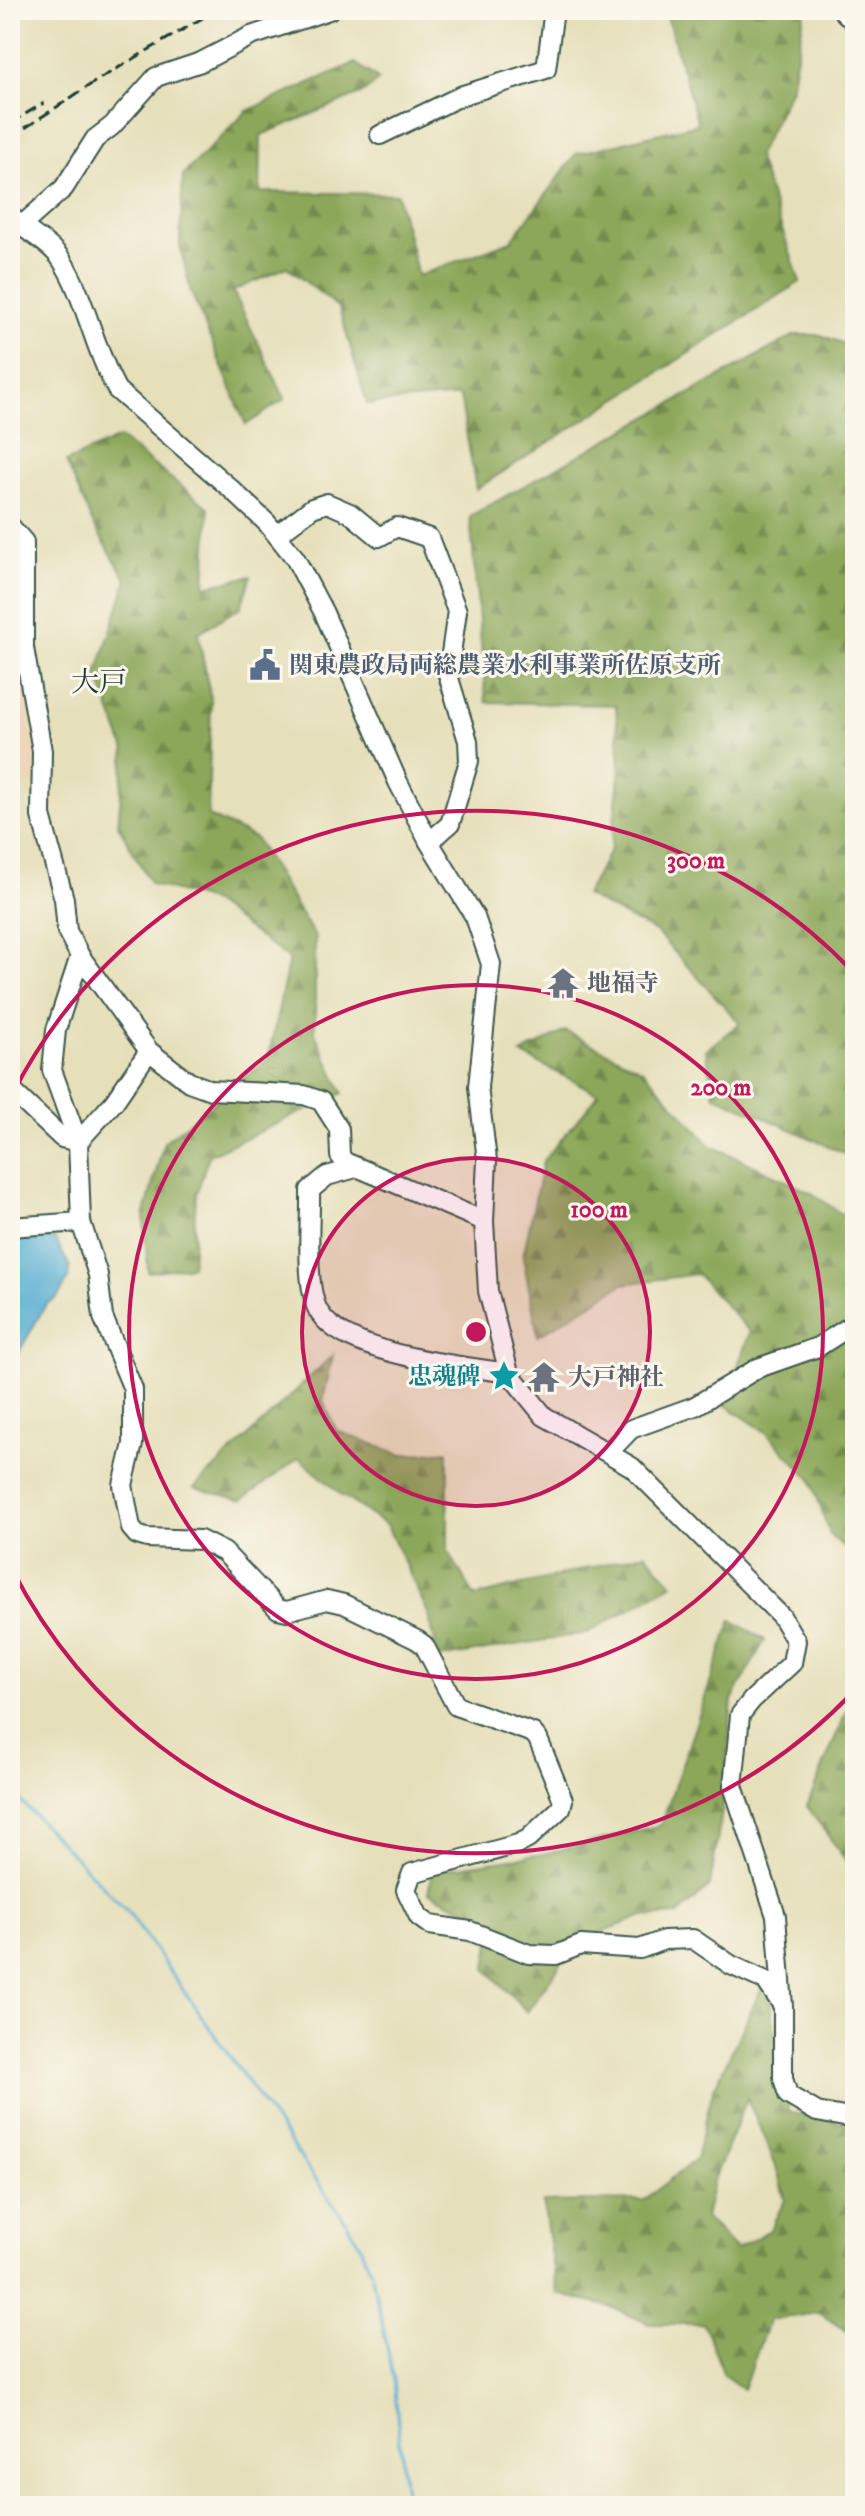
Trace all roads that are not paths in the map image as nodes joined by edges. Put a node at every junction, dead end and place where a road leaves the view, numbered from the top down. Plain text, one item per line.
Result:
1 (329, 10) edge
2 (554, 10) edge
3 (842, 10) edge
4 (855, 23) edge
5 (380, 135) dead end
6 (15, 221) edge
7 (10, 526) edge
8 (277, 535) junction
9 (429, 842) junction
10 (80, 956) junction
11 (149, 1051) junction
12 (10, 1089) edge
13 (78, 1142) junction
14 (356, 1168) junction
15 (484, 1221) junction
16 (81, 1222) junction
17 (10, 1227) edge
18 (855, 1323) edge
19 (509, 1373) junction
20 (609, 1452) junction
21 (783, 2006) junction
22 (855, 2119) edge

1 - 6 street
2 - 5 street
3 - 4 street
6 - 8 street
7 - 10 street
8 - 9 street
8 - 9 street
9 - 15 street
10 - 11 street
10 - 13 street
11 - 13 street
11 - 14 street
12 - 13 street
13 - 16 street
14 - 15 street
14 - 19 street
15 - 19 street
16 - 17 street
16 - 21 street
18 - 20 street
19 - 20 street
20 - 21 street
21 - 22 street

